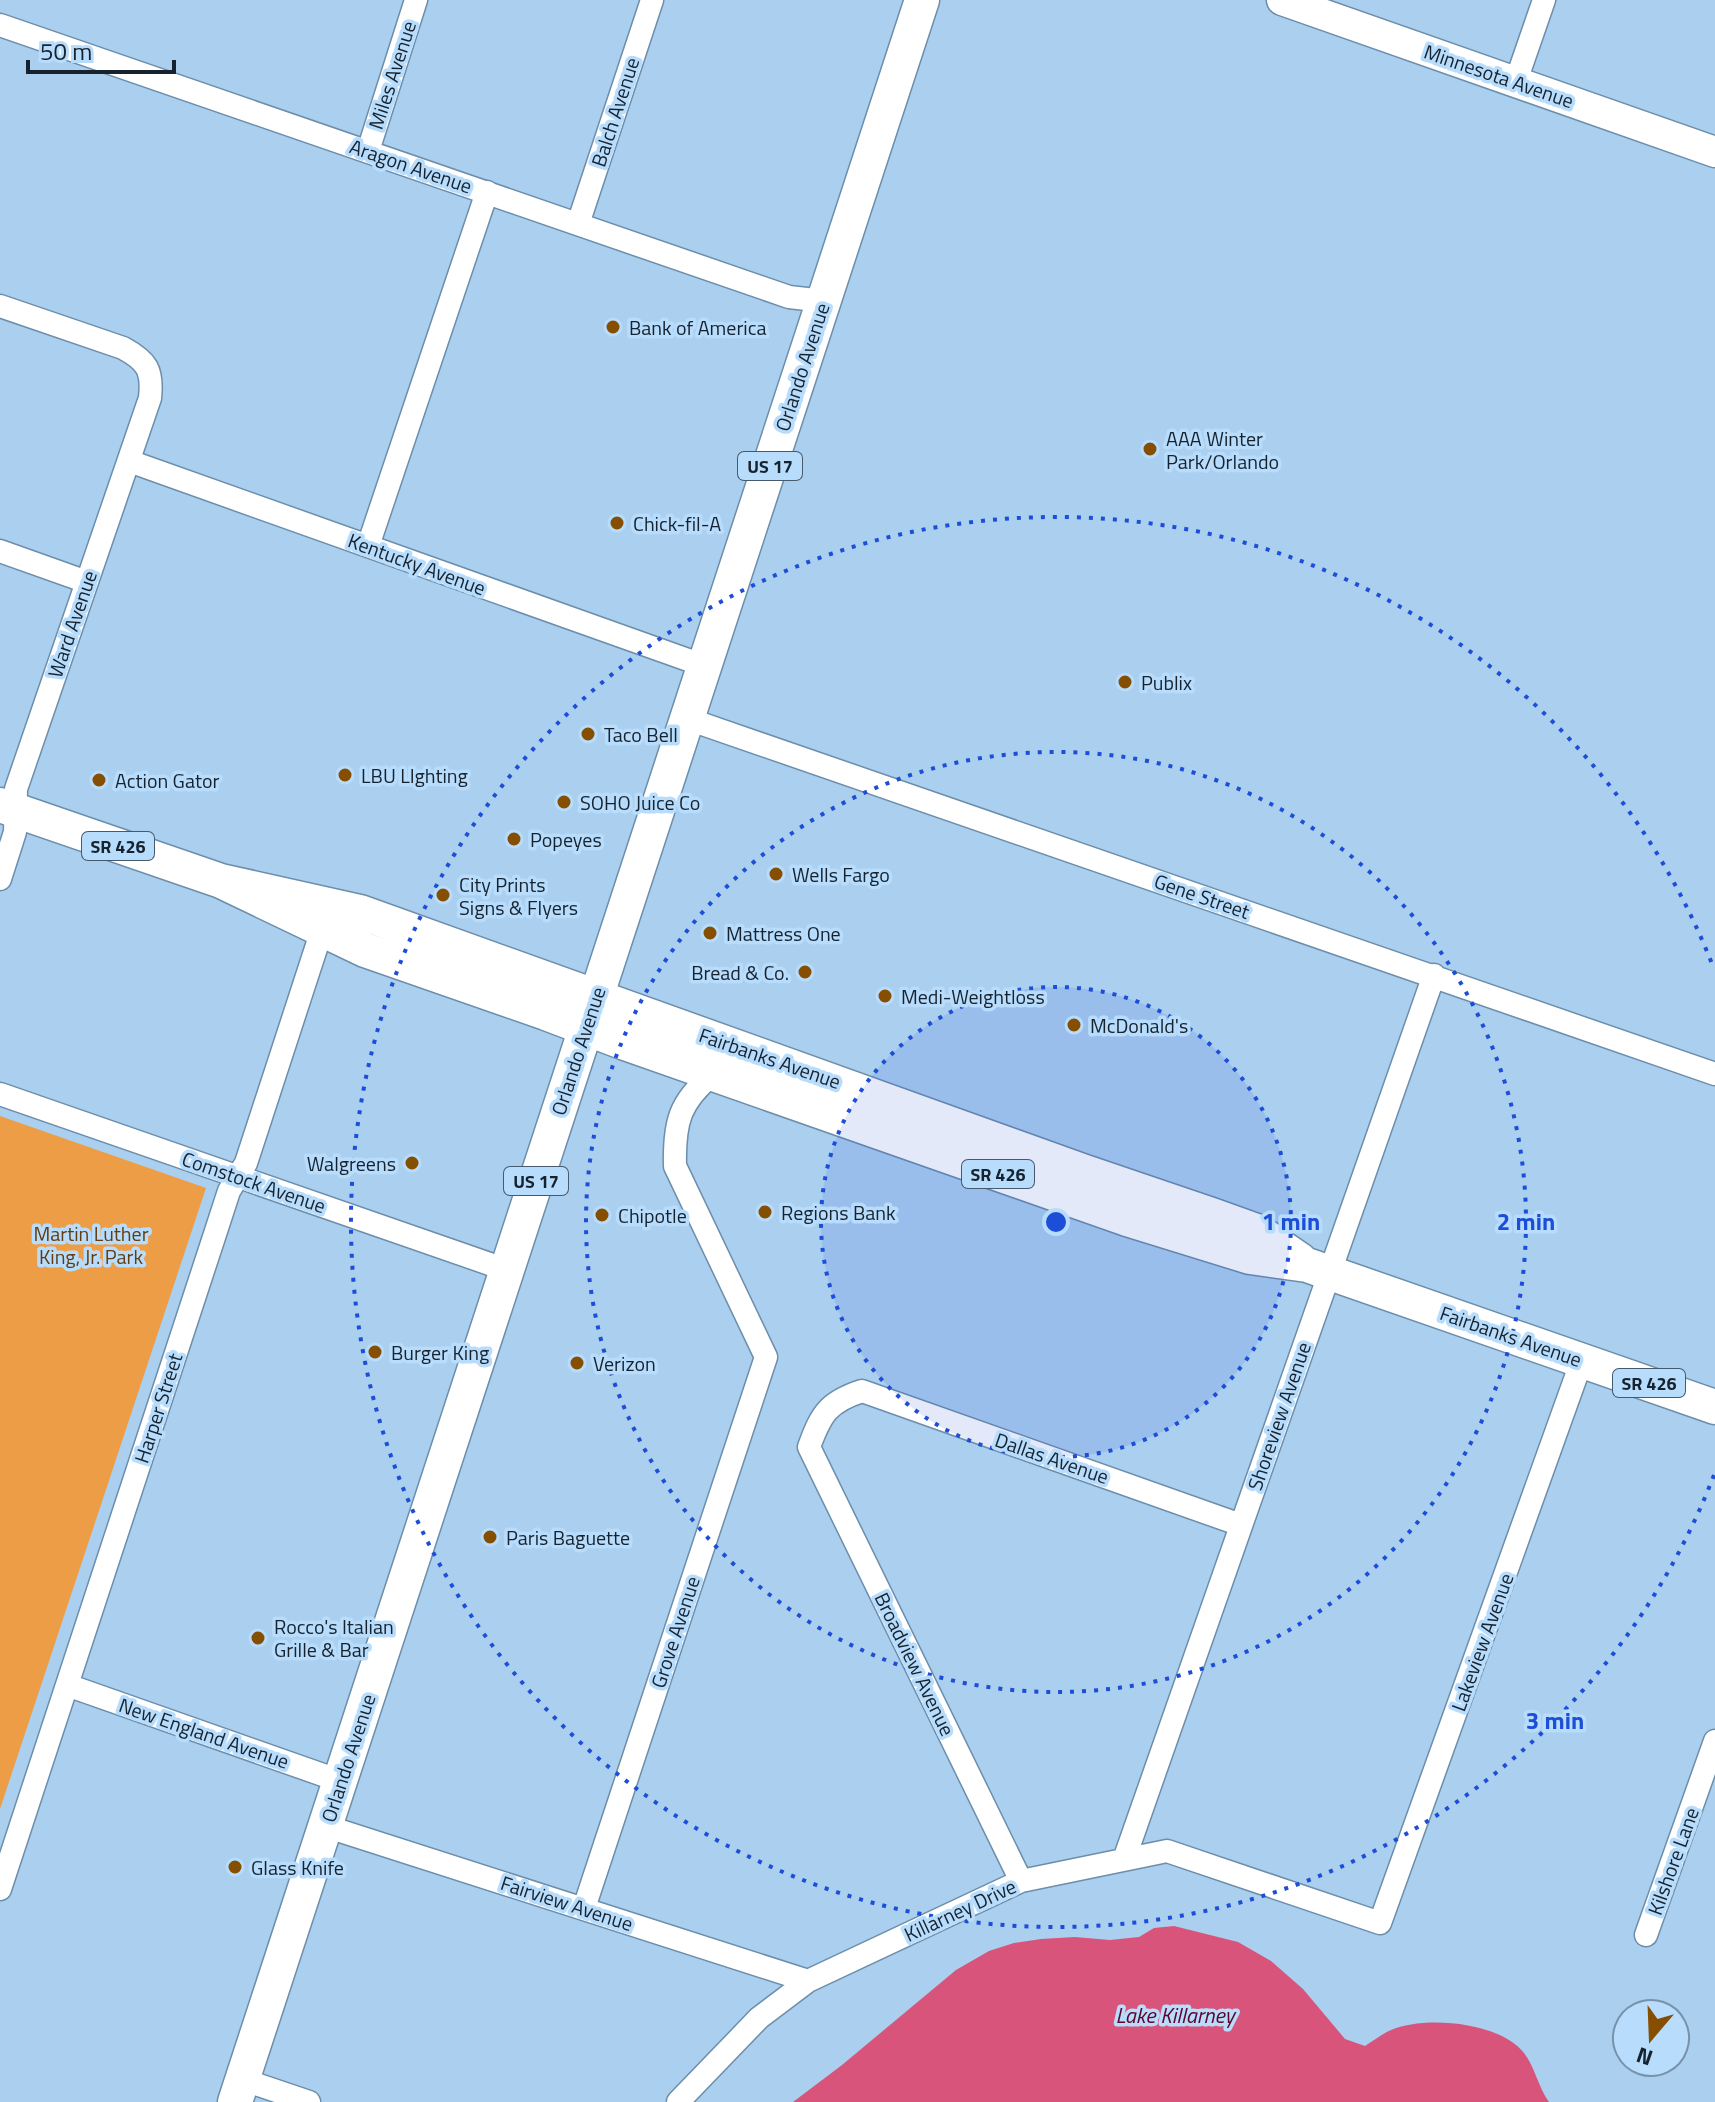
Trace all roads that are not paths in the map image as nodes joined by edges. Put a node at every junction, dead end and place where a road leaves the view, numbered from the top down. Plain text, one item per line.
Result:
1 (416, 0) edge
2 (652, 0) edge
3 (922, 0) edge
4 (1282, 0) edge
5 (1544, 0) edge
6 (0, 25) edge
7 (1516, 81) junction
8 (368, 151) junction
9 (1715, 152) edge
10 (487, 192) junction
11 (578, 224) junction
12 (824, 301) junction
13 (0, 306) edge
14 (129, 461) junction
15 (368, 546) junction
16 (0, 551) edge
17 (87, 582) junction
18 (705, 666) junction
19 (688, 719) junction
20 (8, 808) edge
21 (0, 879) edge
22 (221, 881) junction
23 (322, 930) junction
24 (1434, 975) junction
25 (591, 1012) junction
26 (713, 1074) junction
27 (1715, 1074) edge
28 (0, 1094) edge
29 (238, 1177) junction
30 (1318, 1269) junction
31 (507, 1270) junction
32 (1582, 1360) junction
33 (1715, 1407) edge
34 (809, 1447) joint
35 (1241, 1525) junction
36 (67, 1685) junction
37 (1715, 1741) edge
38 (340, 1781) junction
39 (325, 1826) junction
40 (1125, 1857) junction
41 (1021, 1881) junction
42 (0, 1889) edge
43 (584, 1908) junction
44 (1380, 1923) joint
45 (1646, 1935) dead end
46 (808, 1981) junction
47 (240, 2091) edge
48 (309, 2102) edge
49 (678, 2102) edge

1 - 8 street, Miles Avenue
2 - 11 street, Balch Avenue
3 - 12 main road, Orlando Avenue / US 17
4 - 7 street, Minnesota Avenue
5 - 7 street
6 - 8 street, Aragon Avenue
7 - 9 street, Minnesota Avenue
8 - 10 street, Aragon Avenue
10 - 11 street, Aragon Avenue
10 - 15 street
11 - 12 street, Aragon Avenue
12 - 18 main road, Orlando Avenue / US 17
13 - 14 street, Ward Avenue
14 - 15 street, Kentucky Avenue
14 - 17 street, Ward Avenue
15 - 18 street, Kentucky Avenue
16 - 17 street
17 - 20 street, Ward Avenue
18 - 19 main road, Orlando Avenue / US 17
19 - 24 street, Gene Street
19 - 25 main road, Orlando Avenue / US 17
20 - 21 street, Ward Avenue
20 - 22 main road, Fairbanks Avenue / SR 426
22 - 23 main road, Fairbanks Avenue / SR 426
22 - 25 main road, Fairbanks Avenue / SR 426
23 - 25 main road, Fairbanks Avenue / SR 426
23 - 29 street, Harper Street
24 - 27 street, Gene Street
24 - 30 street, Shoreview Avenue
25 - 26 main road, Fairbanks Avenue / SR 426
25 - 30 main road, Fairbanks Avenue / SR 426
25 - 31 main road, Orlando Avenue / US 17
26 - 30 main road, Fairbanks Avenue / SR 426
26 - 43 street, Grove Avenue
28 - 29 street, Comstock Avenue
29 - 31 street, Comstock Avenue
29 - 36 street, Harper Street
30 - 32 main road, Fairbanks Avenue / SR 426
30 - 35 street, Shoreview Avenue
31 - 38 main road, Orlando Avenue / US 17
32 - 33 main road, Fairbanks Avenue / SR 426
32 - 44 street, Lakeview Avenue
34 - 35 street, Dallas Avenue
34 - 41 street, Broadview Avenue
35 - 40 street, Shoreview Avenue
36 - 38 street, New England Avenue
36 - 42 street, Harper Street
37 - 45 street, Kilshore Lane
38 - 39 main road, Orlando Avenue / US 17
39 - 43 street, Fairview Avenue
39 - 47 main road, Orlando Avenue / US 17
40 - 41 street, Killarney Drive
40 - 44 street, Killarney Drive
41 - 46 street, Killarney Drive
43 - 46 street, Fairview Avenue
46 - 49 street, Killarney Drive
47 - 48 street

